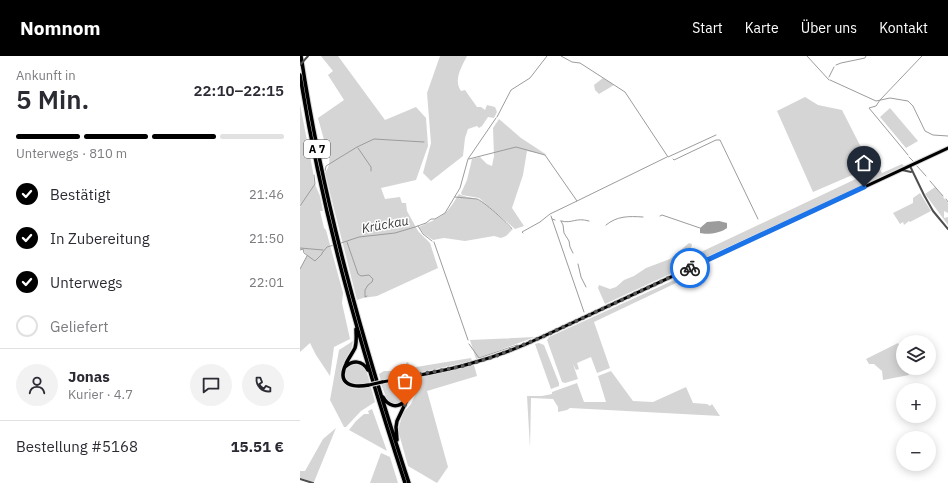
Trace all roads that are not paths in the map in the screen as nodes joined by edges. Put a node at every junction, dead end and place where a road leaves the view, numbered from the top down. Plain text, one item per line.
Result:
1 (301, 56) edge
2 (308, 56) edge
3 (300, 65) edge
4 (300, 75) edge
5 (948, 148) edge
6 (910, 166) junction
7 (901, 170) junction
8 (912, 173) junction
9 (948, 229) edge
10 (336, 244) junction
11 (355, 322) junction
12 (344, 368) junction
13 (406, 377) junction
14 (396, 379) junction
15 (372, 380) junction
16 (369, 385) joint
17 (406, 385) junction
18 (380, 393) junction
19 (407, 399) junction
20 (399, 451) junction
21 (300, 479) edge
22 (313, 483) edge
23 (405, 483) edge
24 (409, 483) edge

1 - 10 highway, A 7
2 - 3 street, bridge
4 - 10 highway, A 7
5 - 6 main road
6 - 7 main road
6 - 8 street
7 - 8 street
7 - 13 main road
8 - 9 street
10 - 11 highway, A 7
10 - 18 highway, A 7
11 - 12 highway
11 - 15 highway, A 7
12 - 15 highway
12 - 16 highway
13 - 14 main road
13 - 17 highway
14 - 16 main road, bridge
14 - 17 highway
15 - 23 highway, A 7
17 - 19 highway
18 - 19 highway
18 - 20 highway, A 7
19 - 20 highway
20 - 24 highway, A 7
21 - 22 street

